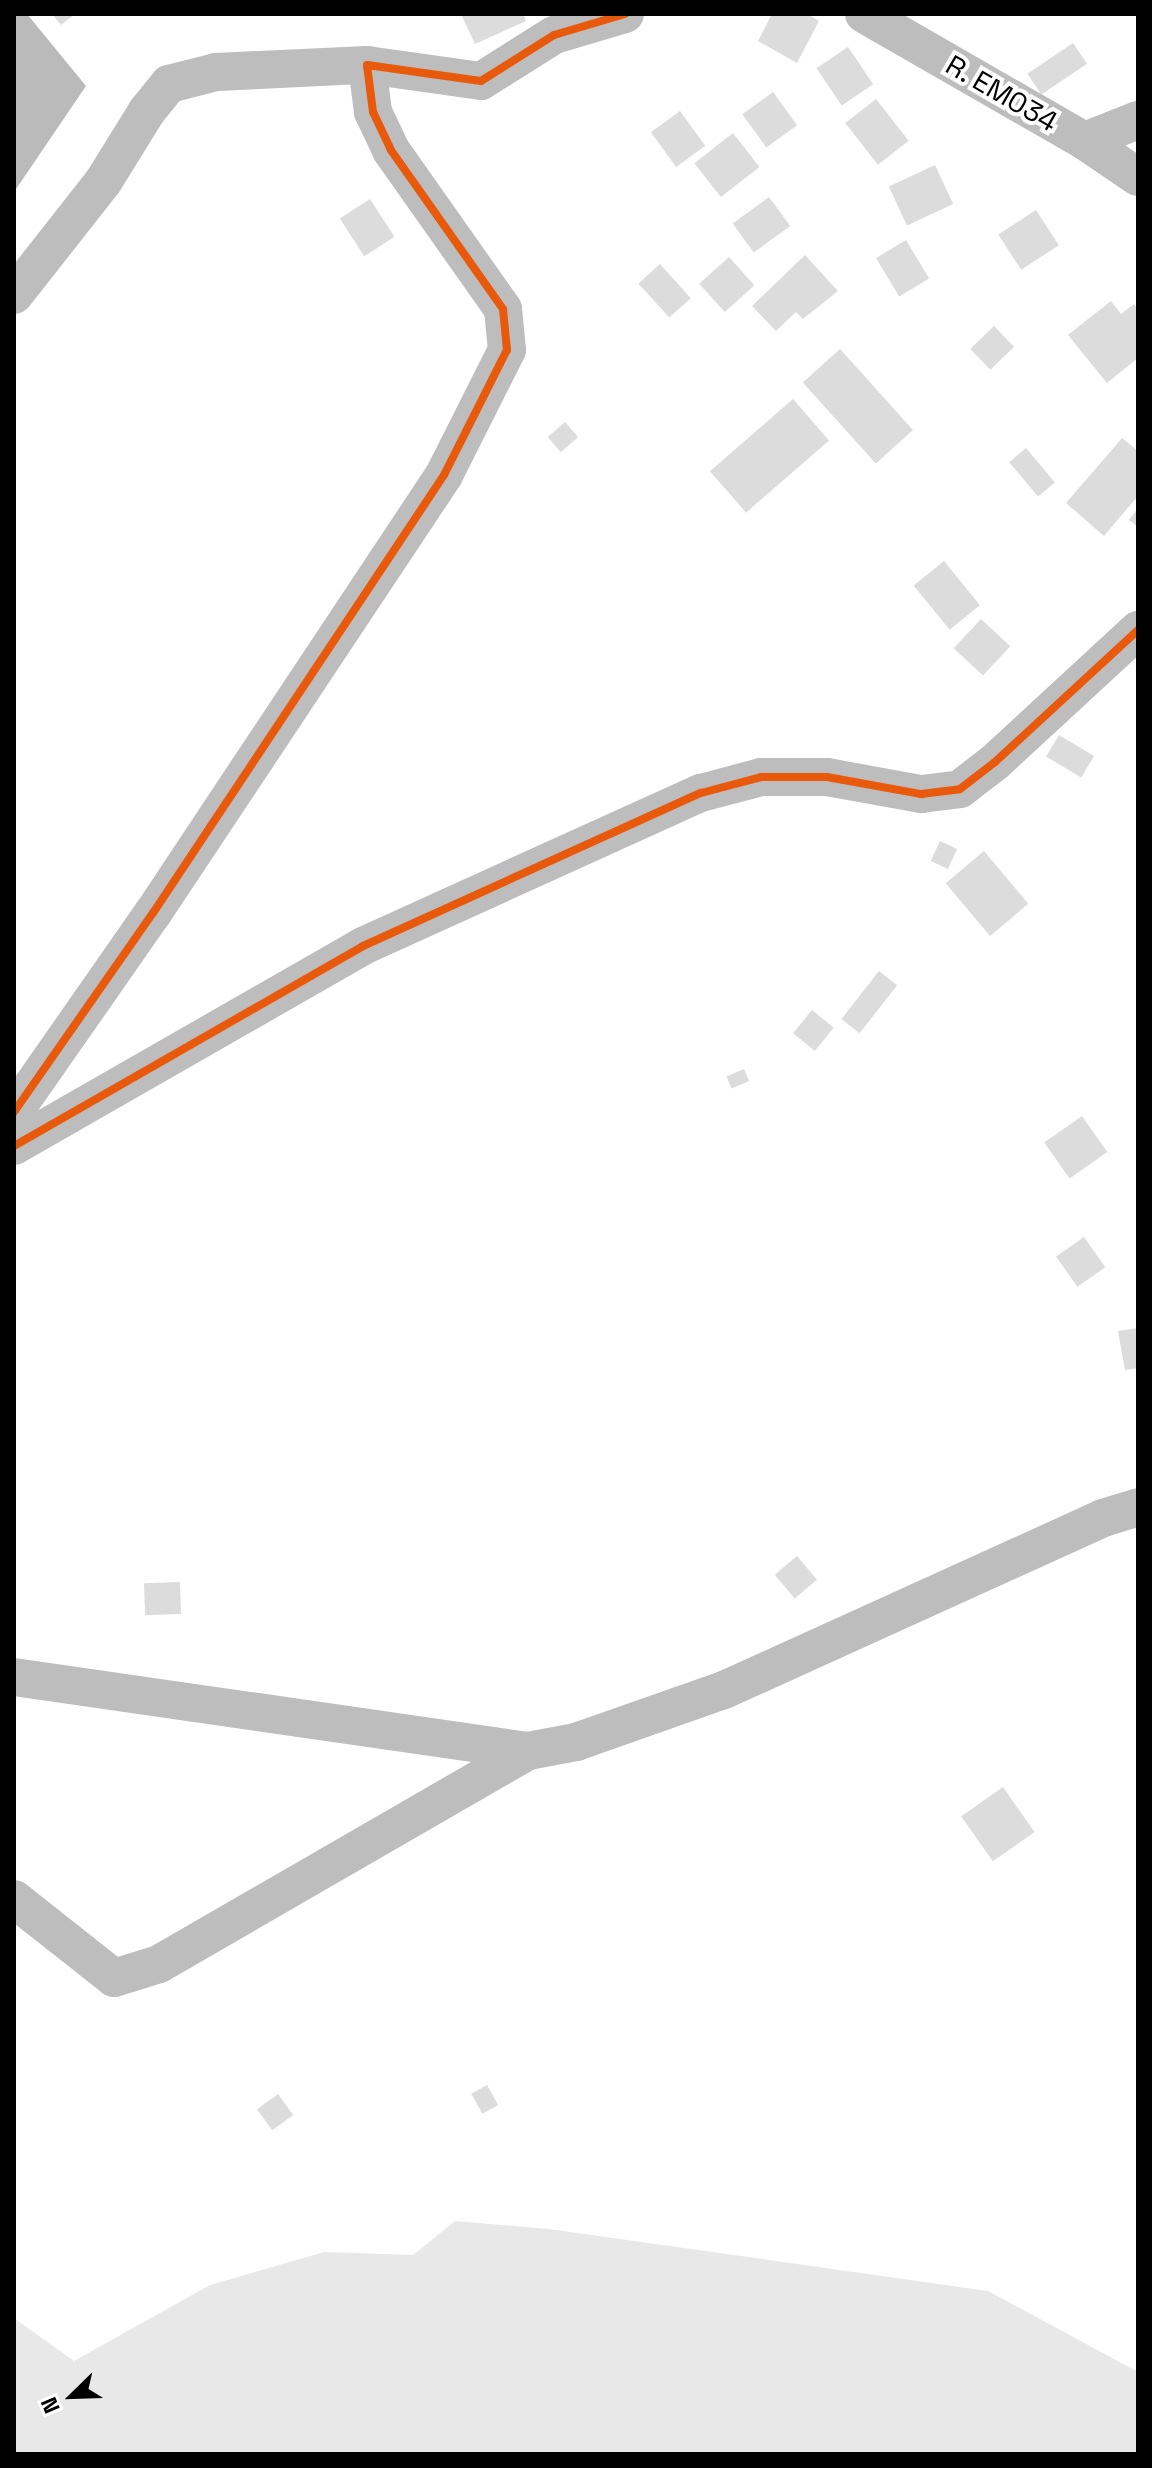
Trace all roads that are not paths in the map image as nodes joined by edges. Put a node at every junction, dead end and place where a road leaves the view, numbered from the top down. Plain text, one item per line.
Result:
1 (625, 14) edge
2 (864, 14) edge
3 (367, 65) junction
4 (1138, 120) edge
5 (1085, 141) junction
6 (1138, 177) edge
7 (14, 295) edge
8 (1138, 630) edge
9 (14, 1112) edge
10 (14, 1146) edge
11 (1138, 1507) edge
12 (14, 1677) edge
13 (528, 1751) junction
14 (14, 1899) edge

1 - 3 street
2 - 5 street, R. EM034
3 - 7 street
3 - 9 street
4 - 5 street
5 - 6 street, R. EM034
8 - 10 street
11 - 13 street
12 - 13 street
13 - 14 street

